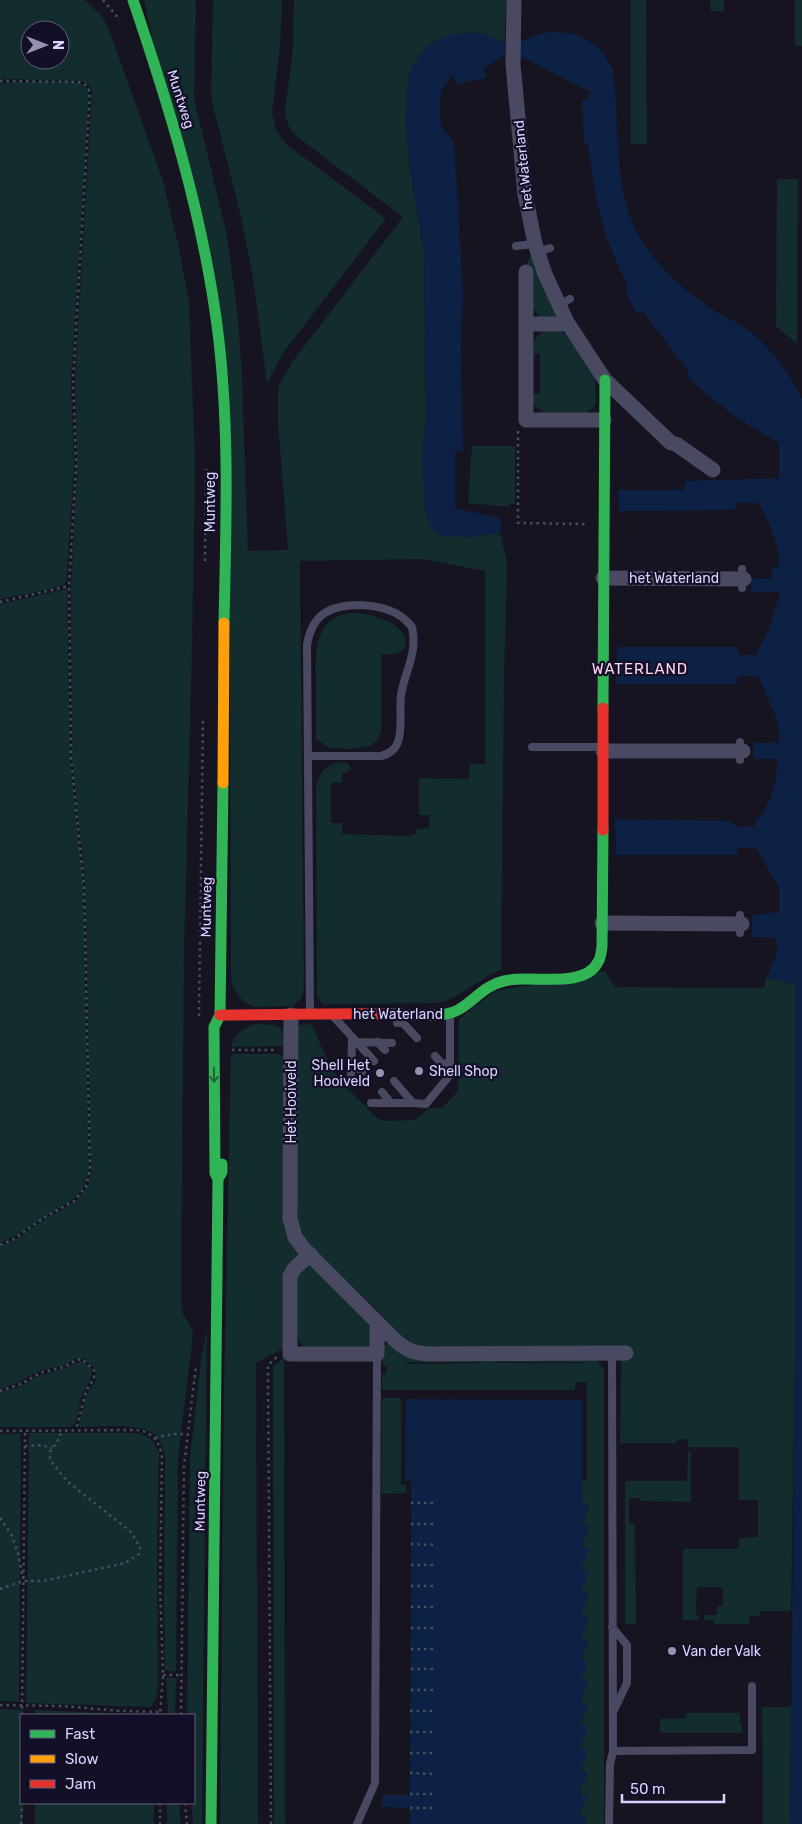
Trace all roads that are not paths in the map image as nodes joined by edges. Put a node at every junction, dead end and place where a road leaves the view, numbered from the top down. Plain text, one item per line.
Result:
1 (133, 0) edge
2 (514, 0) edge
3 (516, 246) dead end
4 (541, 248) junction
5 (526, 272) dead end
6 (567, 322) junction
7 (526, 324) junction
8 (605, 380) junction
9 (604, 420) junction
10 (714, 470) dead end
11 (603, 578) junction
12 (742, 579) dead end
13 (532, 747) dead end
14 (603, 749) junction
15 (741, 751) dead end
16 (308, 756) junction
17 (602, 923) junction
18 (740, 924) dead end
19 (310, 1013) junction
20 (330, 1013) junction
21 (450, 1014) junction
22 (220, 1015) junction
23 (291, 1015) junction
24 (388, 1023) dead end
25 (226, 1027) dead end
26 (417, 1038) dead end
27 (354, 1040) junction
28 (377, 1042) junction
29 (392, 1043) dead end
30 (385, 1050) dead end
31 (435, 1056) dead end
32 (374, 1061) dead end
33 (352, 1062) junction
34 (450, 1064) junction
35 (362, 1072) dead end
36 (226, 1079) dead end
37 (394, 1081) dead end
38 (351, 1083) dead end
39 (382, 1092) dead end
40 (371, 1103) dead end
41 (391, 1103) junction
42 (413, 1103) junction
43 (218, 1179) junction
44 (310, 1254) junction
45 (377, 1322) junction
46 (619, 1353) joint
47 (377, 1354) junction
48 (612, 1627) junction
49 (752, 1686) dead end
50 (613, 1712) junction
51 (613, 1751) junction
52 (211, 1824) edge
53 (357, 1824) edge
54 (609, 1824) edge

1 - 22 main road, Muntweg
2 - 4 street, het Waterland
3 - 4 lane
4 - 6 street, het Waterland
5 - 7 street
6 - 7 street
6 - 8 street, het Waterland
7 - 9 street
8 - 9 main road, het Waterland
8 - 10 street, het Waterland
9 - 11 main road, het Waterland
11 - 12 street, het Waterland
11 - 14 main road, het Waterland
13 - 14 lane
14 - 15 street
14 - 17 main road, het Waterland
16 - 16 lane
16 - 19 lane
17 - 18 street
17 - 21 main road, het Waterland
19 - 20 main road, het Waterland
19 - 23 main road, het Waterland
20 - 21 main road, het Waterland
20 - 27 lane
21 - 34 lane
22 - 23 main road
22 - 25 main road, Muntweg
22 -> 43 main road, Muntweg
23 - 44 street, Het Hooiveld
24 - 26 lane
27 - 28 lane
27 - 32 lane
27 - 33 lane
28 - 29 lane
28 - 30 lane
31 - 34 lane
33 - 35 lane
33 - 38 lane
34 - 42 lane
36 - 43 main road, Muntweg
37 - 42 lane
39 - 41 lane
40 - 41 lane
41 - 42 lane
43 - 52 main road, Muntweg
44 - 45 street, Het Hooiveld
44 - 47 street
45 - 46 street, Het Hooiveld
45 - 47 street
46 - 48 lane
47 - 53 lane
48 - 50 lane
48 - 50 lane
49 - 51 lane
50 - 51 lane
51 - 54 lane

